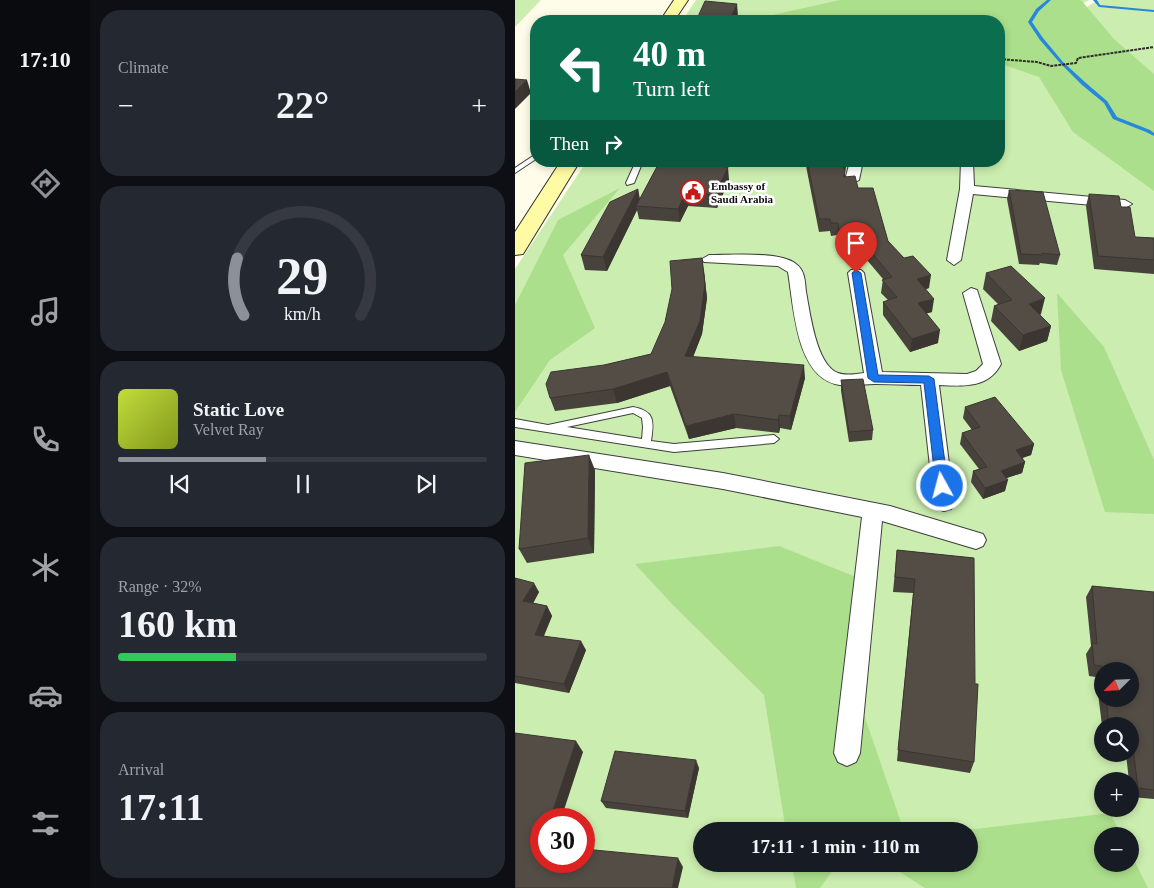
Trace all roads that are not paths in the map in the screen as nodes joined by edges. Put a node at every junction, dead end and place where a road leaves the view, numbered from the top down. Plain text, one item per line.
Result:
1 (681, 0) edge
2 (671, 15) edge
3 (530, 160) edge
4 (567, 167) edge
5 (638, 167) edge
6 (855, 167) edge
7 (967, 167) edge
8 (515, 171) edge
9 (852, 180) edge
10 (630, 183) dead end
11 (967, 189) junction
12 (1125, 204) dead end
13 (515, 248) edge
14 (709, 259) dead end
15 (954, 260) dead end
16 (856, 273) dead end
17 (971, 293) dead end
18 (874, 378) junction
19 (929, 379) junction
20 (515, 423) edge
21 (546, 428) junction
22 (774, 439) dead end
23 (646, 444) junction
24 (515, 448) edge
25 (944, 503) dead end
26 (873, 511) junction
27 (976, 540) dead end
28 (847, 753) dead end

1 - 2 main road
3 - 8 lane
4 - 13 main road
5 - 10 lane
6 - 9 street
7 - 11 street
11 - 12 street
11 - 15 street
14 - 18 street
16 - 18 street
17 - 19 street
18 - 19 street
19 - 25 street
20 - 21 lane
21 - 23 lane
21 - 23 lane
22 - 23 lane
24 - 26 street
26 - 27 street
26 - 28 street

